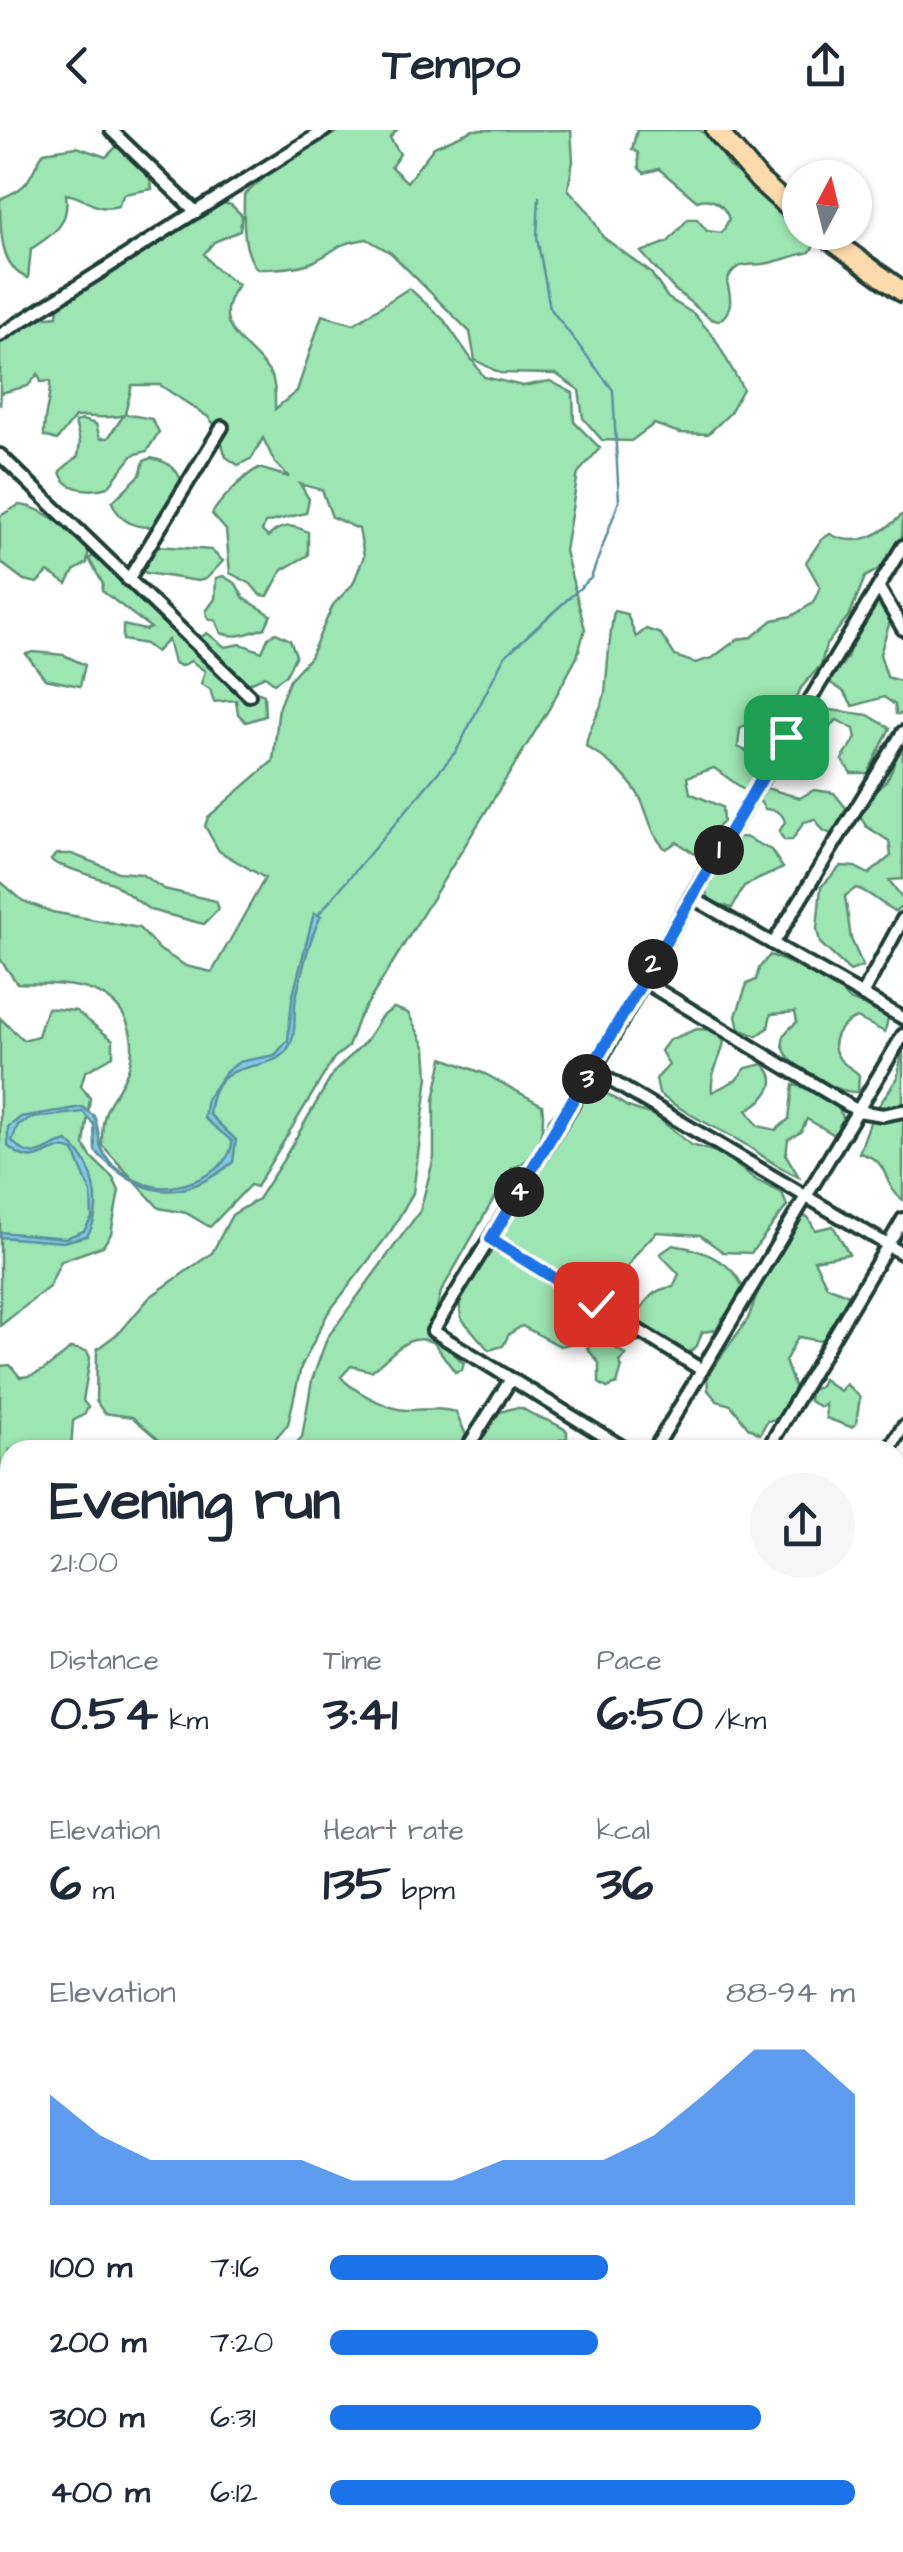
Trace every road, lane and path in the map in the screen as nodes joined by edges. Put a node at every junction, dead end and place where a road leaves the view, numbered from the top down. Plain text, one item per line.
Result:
1 (112, 130) edge
2 (325, 130) edge
3 (716, 130) edge
4 (782, 200) edge
5 (196, 212) junction
6 (845, 250) edge
7 (903, 292) edge
8 (0, 336) edge
9 (222, 427) dead end
10 (0, 456) edge
11 (903, 546) edge
12 (128, 580) junction
13 (879, 588) junction
14 (903, 629) edge
15 (248, 695) dead end
16 (903, 732) edge
17 (691, 896) junction
18 (903, 920) edge
19 (773, 944) junction
20 (643, 981) junction
21 (862, 994) junction
22 (903, 1018) edge
23 (903, 1035) edge
24 (593, 1070) junction
25 (858, 1111) junction
26 (903, 1111) edge
27 (806, 1197) junction
28 (903, 1219) edge
29 (491, 1239) junction
30 (888, 1245) junction
31 (903, 1254) edge
32 (702, 1370) junction
33 (511, 1379) junction
34 (472, 1440) edge
35 (611, 1440) edge
36 (660, 1440) edge
37 (772, 1440) edge

1 - 5 street
2 - 5 street
3 - 4 main road
5 - 8 street
6 - 7 main road
9 - 12 street
10 - 12 street
11 - 13 street
12 - 15 street
13 - 14 street
13 - 17 street
16 - 19 street
17 - 19 street
17 - 20 street
18 - 21 street
19 - 21 street
20 - 24 street
20 - 25 street
21 - 22 street
23 - 25 street
24 - 27 street
24 - 29 street
25 - 26 street
25 - 27 street
27 - 30 street
27 - 32 street
28 - 30 street
29 - 32 street
29 - 33 street
30 - 31 street
30 - 37 street
32 - 36 street
33 - 34 street
33 - 35 street

